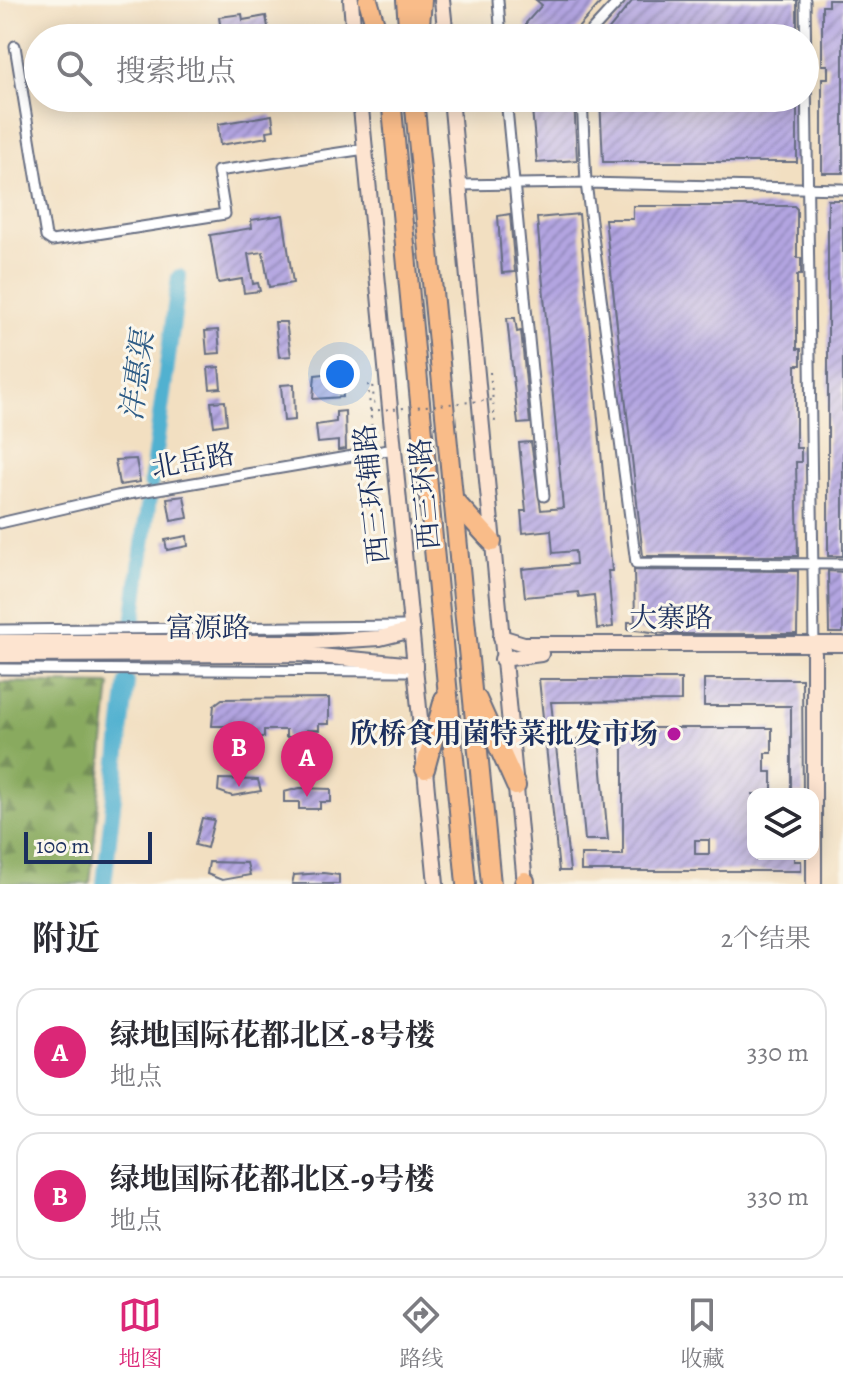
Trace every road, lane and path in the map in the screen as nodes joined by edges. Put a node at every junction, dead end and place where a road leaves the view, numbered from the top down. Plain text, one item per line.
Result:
1 (351, 0) edge
2 (368, 0) edge
3 (381, 0) edge
4 (406, 0) edge
5 (422, 0) edge
6 (442, 0) edge
7 (498, 0) edge
8 (620, 0) edge
9 (805, 0) edge
10 (353, 24) edge
11 (377, 24) edge
12 (382, 24) edge
13 (408, 24) edge
14 (420, 24) edge
15 (445, 24) edge
16 (500, 24) edge
17 (598, 24) edge
18 (805, 24) edge
19 (15, 46) dead end
20 (24, 101) edge
21 (26, 112) edge
22 (361, 112) edge
23 (392, 112) edge
24 (416, 112) edge
25 (452, 112) edge
26 (507, 112) edge
27 (583, 112) edge
28 (806, 112) edge
29 (365, 149) junction
30 (586, 183) junction
31 (514, 184) junction
32 (458, 185) junction
33 (807, 188) junction
34 (843, 189) edge
35 (375, 408) dead end
36 (370, 411) junction
37 (495, 422) dead end
38 (373, 443) dead end
39 (394, 449) junction
40 (544, 496) dead end
41 (453, 499) junction
42 (0, 523) edge
43 (492, 542) junction
44 (812, 564) junction
45 (843, 564) edge
46 (412, 628) junction
47 (0, 630) edge
48 (501, 637) junction
49 (0, 642) edge
50 (843, 644) edge
51 (814, 649) junction
52 (843, 653) edge
53 (0, 655) edge
54 (502, 659) junction
55 (416, 668) junction
56 (0, 669) edge
57 (471, 685) junction
58 (447, 688) junction
59 (425, 769) junction
60 (516, 786) junction
61 (524, 883) edge
62 (436, 884) edge
63 (466, 884) edge
64 (491, 884) edge
65 (814, 884) edge

1 - 10 main road
2 - 11 highway
3 - 12 highway
4 - 13 highway
5 - 14 highway
6 - 15 main road
7 - 16 street
8 - 17 street
9 - 18 street
19 - 20 street
21 - 29 street
22 - 29 main road, 西三环辅路
23 - 58 highway, 西三环路
24 - 41 highway, 西三环路
25 - 32 main road
26 - 31 street
27 - 30 street
28 - 33 street
29 - 39 main road, 西三环辅路
30 - 31 street
30 - 33 street
30 - 44 street
31 - 32 street
31 - 40 street
32 - 43 main road
33 - 34 street
33 - 44 street
35 - 36 path
36 - 37 path, bridge
36 - 38 path
39 - 42 street, 北岳路
39 - 46 main road, 西三环辅路
41 - 43 highway
41 - 57 highway, 西三环路
43 - 48 main road
44 - 45 street
44 - 51 street
46 - 47 street
46 - 49 main road, 富源路
46 - 55 main road, 西三环辅路
48 - 51 main road, 大寨路
48 - 54 main road
50 - 51 main road, 大寨路
51 - 52 main road, 大寨路
51 - 54 main road, 大寨路
51 - 65 main road
53 - 55 main road, 富源路
54 - 60 main road
55 - 56 street
55 - 59 main road, 西三环辅路
57 - 60 highway
57 - 64 highway, 西三环路
58 - 59 highway
58 - 63 highway, 西三环路
59 - 62 main road, 西三环辅路
60 - 61 main road

